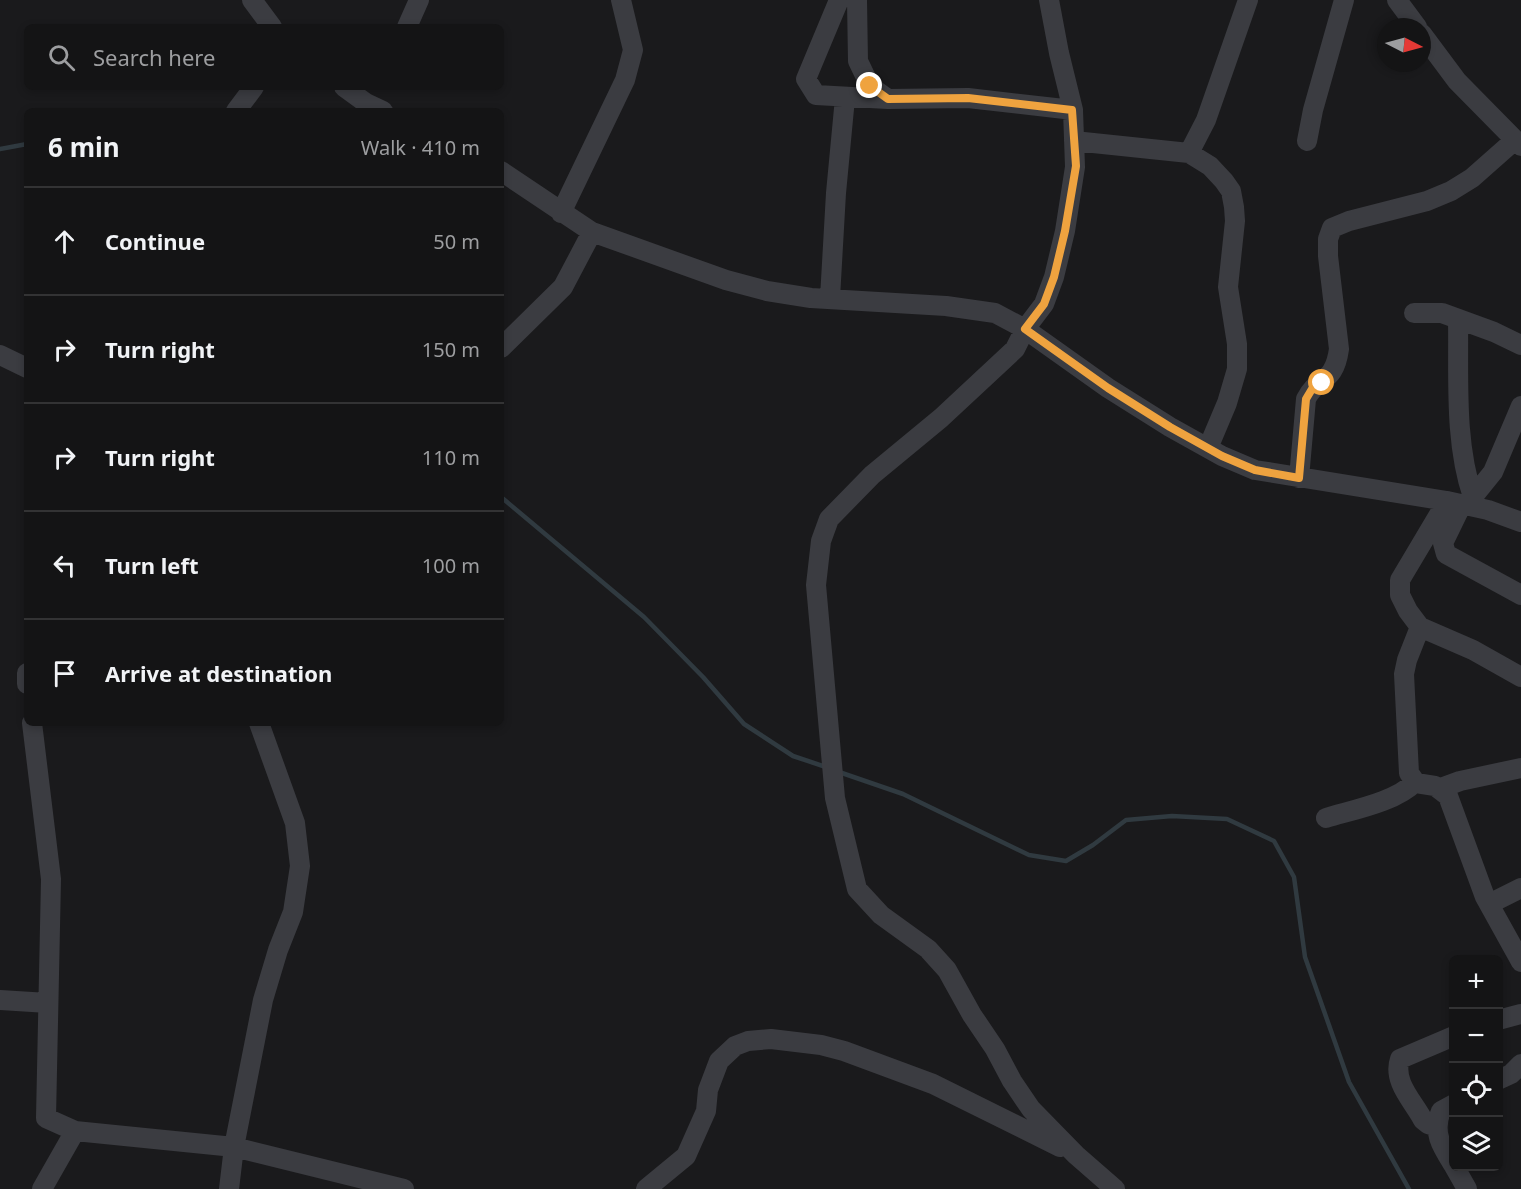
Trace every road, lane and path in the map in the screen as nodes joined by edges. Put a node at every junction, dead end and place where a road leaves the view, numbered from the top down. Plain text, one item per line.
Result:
1 (252, 0) edge
2 (419, 0) edge
3 (621, 0) edge
4 (839, 0) edge
5 (857, 0) edge
6 (1049, 0) edge
7 (1248, 0) edge
8 (1344, 0) edge
9 (1397, 0) edge
10 (1410, 18) edge
11 (270, 24) edge
12 (408, 24) edge
13 (1431, 46) edge
14 (252, 90) edge
15 (357, 90) edge
16 (845, 98) junction
17 (888, 99) junction
18 (238, 108) edge
19 (379, 108) edge
20 (1072, 110) junction
21 (1074, 141) junction
22 (1307, 141) dead end
23 (1518, 143) edge
24 (1189, 153) junction
25 (504, 173) edge
26 (561, 213) junction
27 (592, 232) junction
28 (830, 298) junction
29 (1414, 314) dead end
30 (1458, 319) junction
31 (1025, 329) junction
32 (504, 345) edge
33 (1521, 345) edge
34 (0, 355) edge
35 (24, 367) edge
36 (1521, 406) edge
37 (1208, 448) junction
38 (1299, 478) junction
39 (1462, 502) junction
40 (1521, 522) edge
41 (1521, 595) edge
42 (1420, 627) junction
43 (1521, 677) edge
44 (32, 726) edge
45 (260, 726) edge
46 (1521, 768) edge
47 (1415, 782) junction
48 (1440, 788) junction
49 (1326, 818) dead end
50 (1521, 888) edge
51 (1489, 904) junction
52 (1521, 962) edge
53 (0, 1000) edge
54 (48, 1003) junction
55 (1521, 1014) edge
56 (1503, 1019) edge
57 (1449, 1038) edge
58 (1521, 1064) edge
59 (1503, 1078) edge
60 (1449, 1107) edge
61 (1437, 1127) junction
62 (75, 1131) junction
63 (234, 1147) junction
64 (1076, 1155) junction
65 (1449, 1158) edge
66 (1457, 1171) edge
67 (42, 1189) edge
68 (229, 1189) edge
69 (404, 1189) edge
70 (646, 1189) edge
71 (1115, 1189) edge
72 (1467, 1189) edge

1 - 11 street
2 - 12 street
3 - 26 street
4 - 16 street
5 - 17 street
6 - 20 street
7 - 24 street
8 - 22 street
9 - 10 street
13 - 23 street
14 - 18 street
15 - 19 street
16 - 17 street
16 - 28 street
17 - 20 street
20 - 21 street
21 - 24 street
21 - 31 street
23 - 38 street
24 - 37 street
25 - 26 street
26 - 27 street
27 - 28 street
27 - 32 street
28 - 31 street
29 - 30 street
30 - 33 street
30 - 39 street
31 - 37 street
31 - 64 street
34 - 35 street
36 - 39 street
37 - 38 street
38 - 39 street
39 - 40 street
39 - 41 street
39 - 42 street
42 - 43 street
42 - 47 street
44 - 54 street
45 - 63 street
46 - 48 street
47 - 48 street
47 - 49 street
48 - 51 street
50 - 51 street
51 - 52 street
53 - 54 street
54 - 62 street
55 - 56 street
57 - 61 street
58 - 59 street
60 - 61 street
61 - 65 street
62 - 63 street
62 - 67 street
63 - 68 street
63 - 69 street
64 - 70 street
64 - 71 street
66 - 72 street

